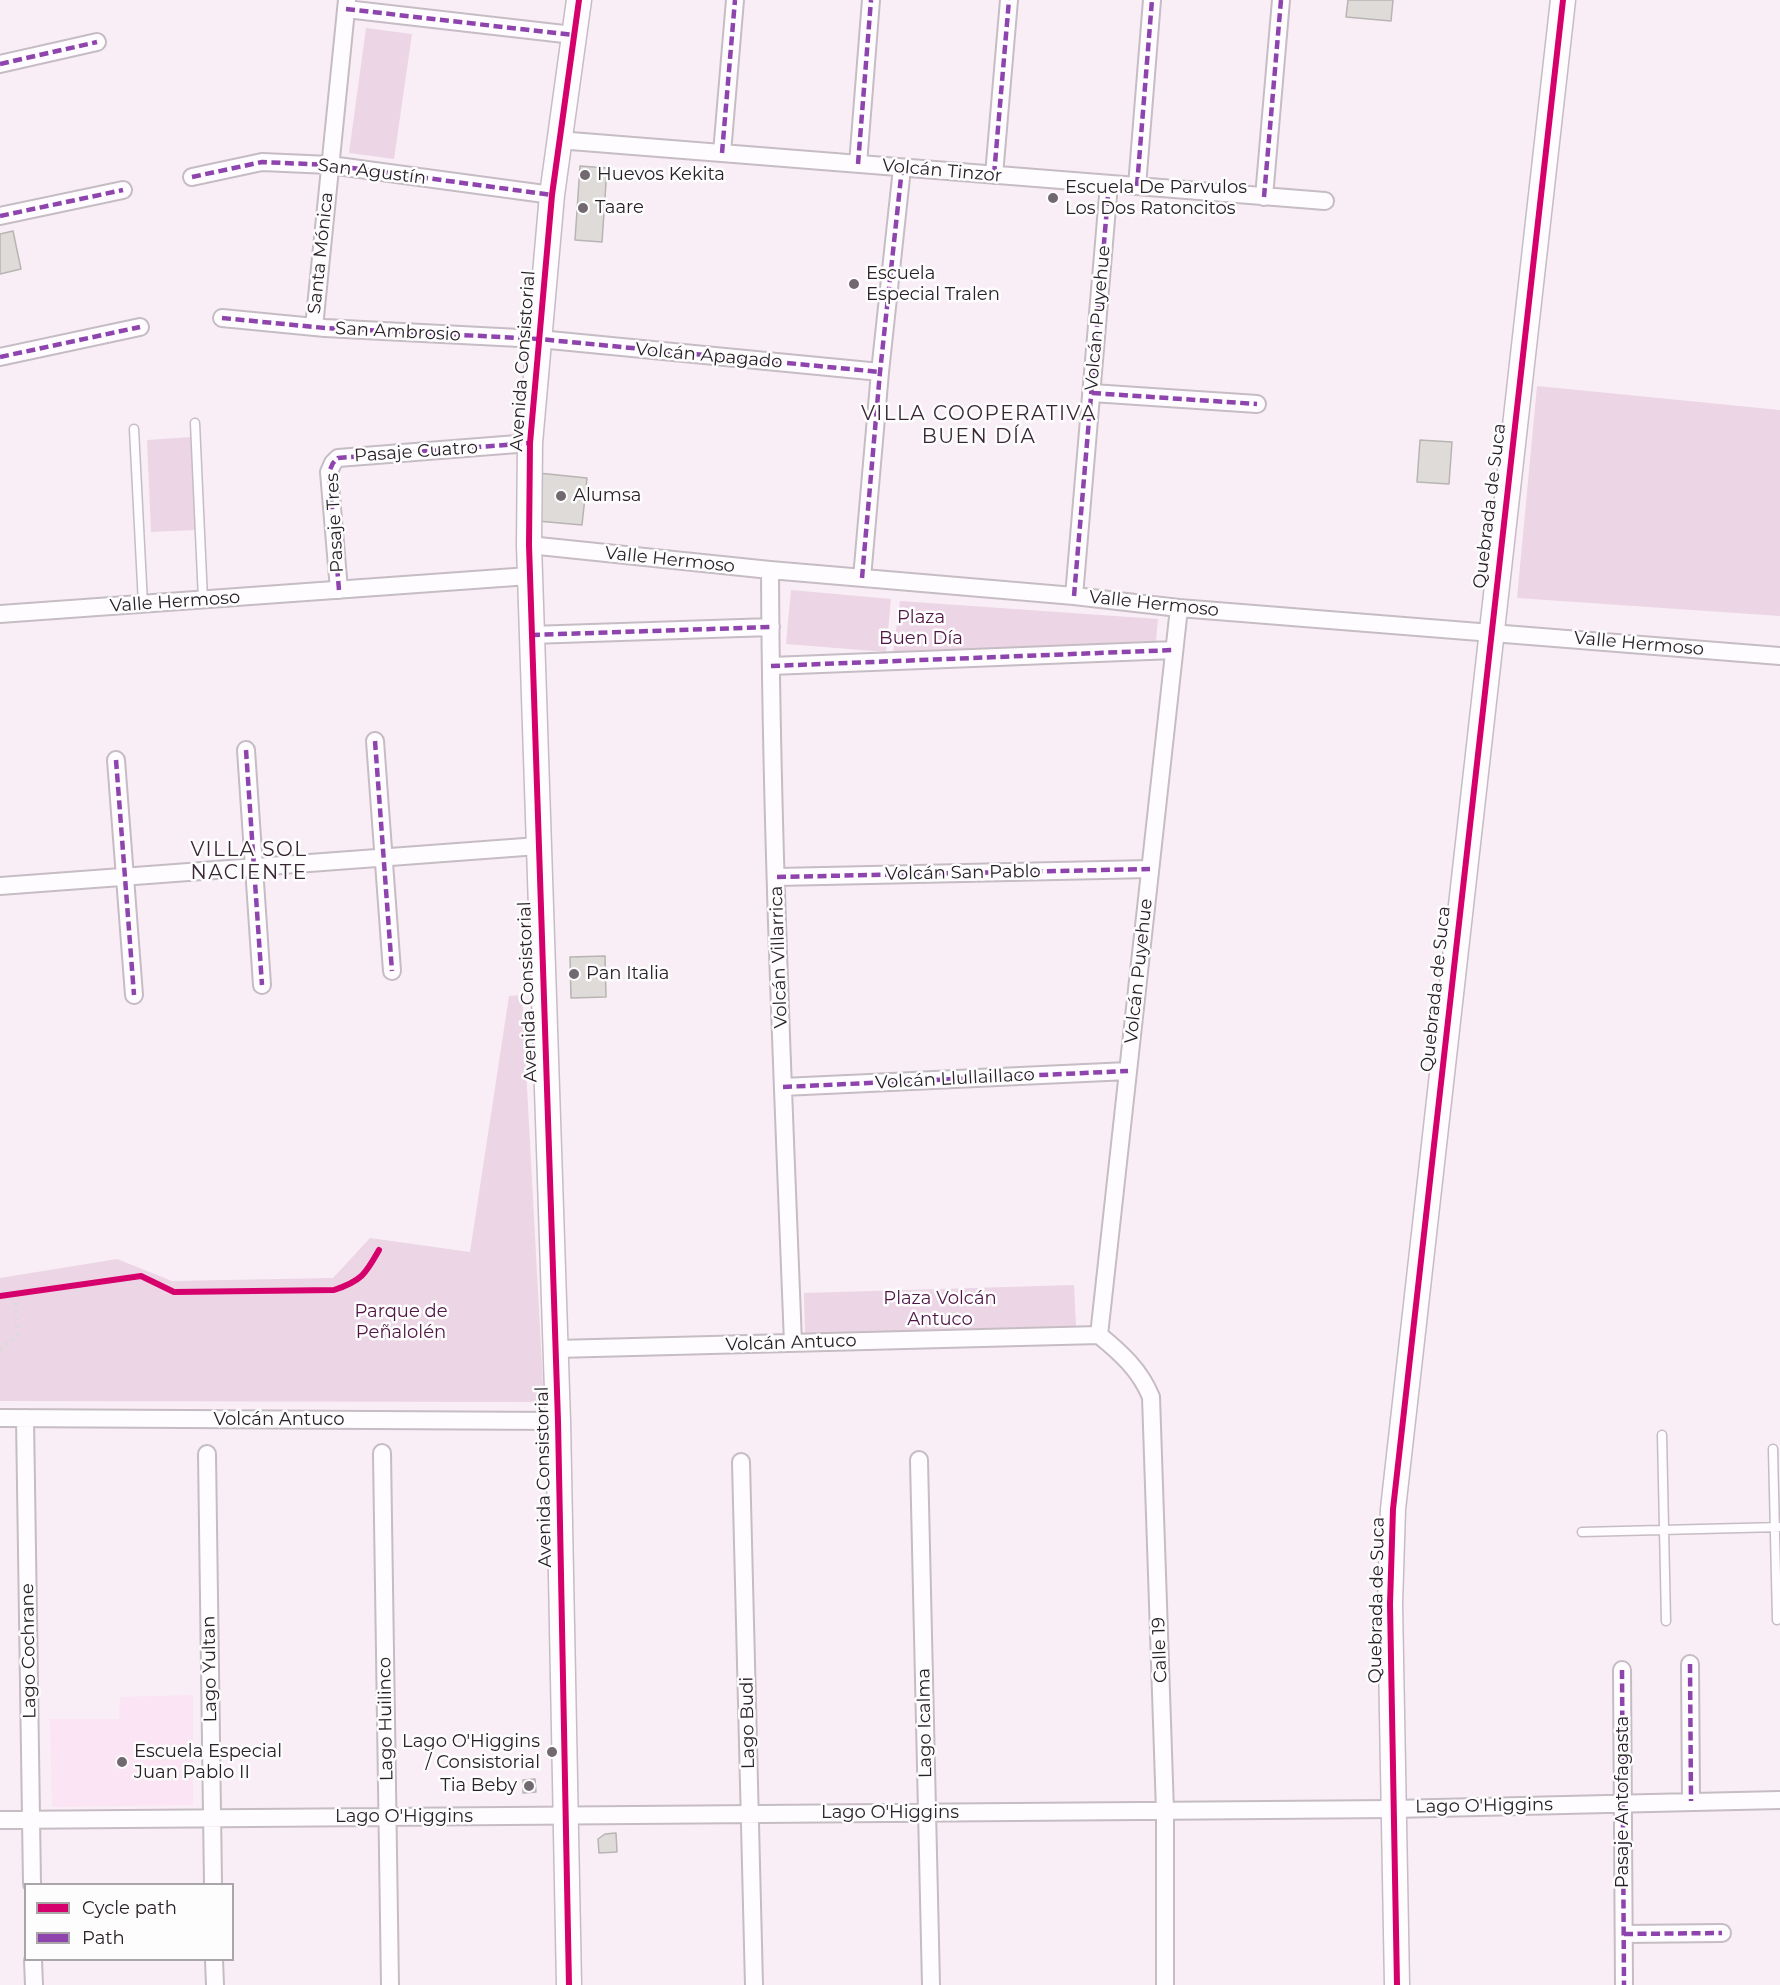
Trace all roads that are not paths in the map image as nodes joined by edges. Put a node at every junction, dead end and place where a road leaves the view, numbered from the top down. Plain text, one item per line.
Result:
1 (579, 0) edge
2 (735, 0) edge
3 (871, 0) edge
4 (1009, 0) edge
5 (1152, 0) edge
6 (1281, 0) edge
7 (1563, 0) edge
8 (346, 4) edge
9 (573, 35) junction
10 (97, 42) dead end
11 (0, 64) edge
12 (558, 140) junction
13 (722, 153) junction
14 (858, 164) junction
15 (330, 165) junction
16 (902, 168) junction
17 (994, 175) junction
18 (192, 177) dead end
19 (1109, 184) junction
20 (1137, 186) junction
21 (123, 190) dead end
22 (552, 195) junction
23 (1264, 197) junction
24 (1325, 201) dead end
25 (0, 216) edge
26 (222, 318) dead end
27 (140, 327) dead end
28 (314, 327) junction
29 (538, 339) junction
30 (0, 357) edge
31 (880, 372) junction
32 (1092, 393) junction
33 (1257, 404) dead end
34 (195, 423) dead end
35 (134, 429) dead end
36 (530, 443) junction
37 (338, 458) joint
38 (529, 545) junction
39 (770, 570) junction
40 (529, 576) junction
41 (862, 578) junction
42 (339, 590) junction
43 (1074, 596) junction
44 (203, 600) junction
45 (143, 604) junction
46 (1179, 608) junction
47 (0, 614) edge
48 (771, 627) junction
49 (1491, 631) junction
50 (531, 634) junction
51 (1174, 650) junction
52 (1780, 656) edge
53 (771, 666) junction
54 (375, 741) dead end
55 (246, 750) dead end
56 (116, 760) dead end
57 (538, 846) junction
58 (384, 857) junction
59 (254, 867) junction
60 (1150, 868) junction
61 (125, 876) junction
62 (777, 877) junction
63 (0, 886) edge
64 (392, 971) dead end
65 (262, 985) dead end
66 (134, 994) dead end
67 (1128, 1071) junction
68 (783, 1087) junction
69 (1099, 1335) junction
70 (793, 1343) junction
71 (556, 1349) junction
72 (25, 1418) junction
73 (0, 1419) edge
74 (558, 1421) junction
75 (1662, 1435) dead end
76 (1773, 1449) dead end
77 (382, 1453) dead end
78 (207, 1454) dead end
79 (919, 1460) dead end
80 (741, 1462) dead end
81 (1777, 1527) edge
82 (1664, 1530) junction
83 (1582, 1532) dead end
84 (1777, 1620) dead end
85 (1666, 1621) dead end
86 (1690, 1664) dead end
87 (1622, 1670) dead end
88 (1780, 1800) edge
89 (1691, 1801) junction
90 (1623, 1803) junction
91 (1393, 1809) junction
92 (1165, 1810) junction
93 (927, 1813) junction
94 (750, 1814) junction
95 (566, 1815) junction
96 (387, 1817) junction
97 (212, 1818) junction
98 (0, 1820) edge
99 (31, 1820) junction
100 (32, 1883) edge
101 (213, 1883) edge
102 (1722, 1933) dead end
103 (1624, 1934) junction
104 (33, 1961) edge
105 (214, 1961) edge
106 (33, 1985) edge
107 (215, 1985) edge
108 (390, 1985) edge
109 (569, 1985) edge
110 (754, 1985) edge
111 (931, 1985) edge
112 (1165, 1985) edge
113 (1397, 1985) edge
114 (1624, 1985) edge

1 - 9 street, Avenida Consistorial
2 - 13 street
3 - 14 street
4 - 17 street
5 - 20 street
6 - 23 street
7 - 49 street, Quebrada de Suca
8 - 9 street
8 - 15 street, Santa Mónica
9 - 12 street, Avenida Consistorial
10 - 11 street
12 - 13 street, Volcán Tinzor
12 - 22 street, Avenida Consistorial
13 - 14 street, Volcán Tinzor
14 - 16 street, Volcán Tinzor
15 - 18 street, San Agustín
15 - 22 street, San Agustín
15 - 28 street, Santa Mónica
16 - 17 street, Volcán Tinzor
16 - 31 street
17 - 19 street, Volcán Tinzor
19 - 20 street, Volcán Tinzor
19 - 32 street, Volcán Puyehue
20 - 23 street, Volcán Tinzor
21 - 25 street
22 - 29 street, Avenida Consistorial
23 - 24 street, Volcán Tinzor
26 - 28 street, San Ambrosio
27 - 30 street
28 - 29 street, San Ambrosio
29 - 31 street, Volcán Apagado
29 - 36 street, Avenida Consistorial
31 - 41 street
32 - 33 street
32 - 43 street, Volcán Puyehue
34 - 44 lane
35 - 45 lane
36 - 37 street, Pasaje Cuatro
36 - 38 street, Avenida Consistorial
37 - 42 street, Pasaje Tres
38 - 39 street, Valle Hermoso
38 - 40 street, Avenida Consistorial
39 - 41 street, Valle Hermoso
39 - 48 street, Volcán Villarrica
40 - 42 street, Valle Hermoso
40 - 50 street, Avenida Consistorial
41 - 43 street, Valle Hermoso
42 - 44 street, Valle Hermoso
43 - 46 street, Valle Hermoso
44 - 45 street, Valle Hermoso
45 - 47 street, Valle Hermoso
46 - 49 street, Valle Hermoso
46 - 51 street, Volcán Puyehue
48 - 50 street
48 - 53 street, Volcán Villarrica
49 - 52 street, Valle Hermoso
49 - 91 street, Quebrada de Suca
50 - 57 street, Avenida Consistorial
51 - 53 street
51 - 60 street, Volcán Puyehue
53 - 62 street, Volcán Villarrica
54 - 58 street
55 - 59 street
56 - 61 street
57 - 58 street
57 - 71 street, Avenida Consistorial
58 - 59 street
58 - 64 street
59 - 61 street
59 - 65 street
60 - 62 street, Volcán San Pablo
60 - 67 street, Volcán Puyehue
61 - 63 street
61 - 66 street
62 - 68 street, Volcán Villarrica
67 - 68 street, Volcán Llullaillaco
67 - 69 street, Volcán Puyehue
68 - 70 street, Volcán Villarrica
69 - 70 street, Volcán Antuco
69 - 92 street, Calle 19
70 - 71 street, Volcán Antuco
71 - 74 street, Avenida Consistorial
72 - 73 street, Volcán Antuco
72 - 74 street, Volcán Antuco
72 - 99 street, Lago Cochrane
74 - 95 street, Avenida Consistorial
75 - 82 lane
76 - 81 lane
77 - 96 street, Lago Huilinco
78 - 97 street, Lago Yultan
79 - 93 street, Lago Icalma
80 - 94 street, Lago Budi
81 - 82 lane
81 - 84 lane
82 - 83 lane
82 - 85 lane
86 - 89 street
87 - 90 street, Pasaje Antofagasta
88 - 89 street, Lago O'Higgins
89 - 90 street, Lago O'Higgins
90 - 91 street, Lago O'Higgins
90 - 103 street, Pasaje Antofagasta
91 - 92 street, Lago O'Higgins
91 - 113 street, Quebrada de Suca
92 - 93 street, Lago O'Higgins
92 - 112 street, Calle 19
93 - 94 street, Lago O'Higgins
93 - 111 street, Lago Icalma
94 - 95 street, Lago O'Higgins
94 - 110 street, Lago Budi
95 - 96 street, Lago O'Higgins
95 - 109 street, Avenida Consistorial
96 - 97 street, Lago O'Higgins
96 - 108 street, Lago Huilinco
97 - 99 street, Lago O'Higgins
97 - 101 street, Lago Yultan
98 - 99 street, Lago O'Higgins
99 - 100 street, Lago Cochrane
102 - 103 street
103 - 114 street, Pasaje Antofagasta
104 - 106 street
105 - 107 street

